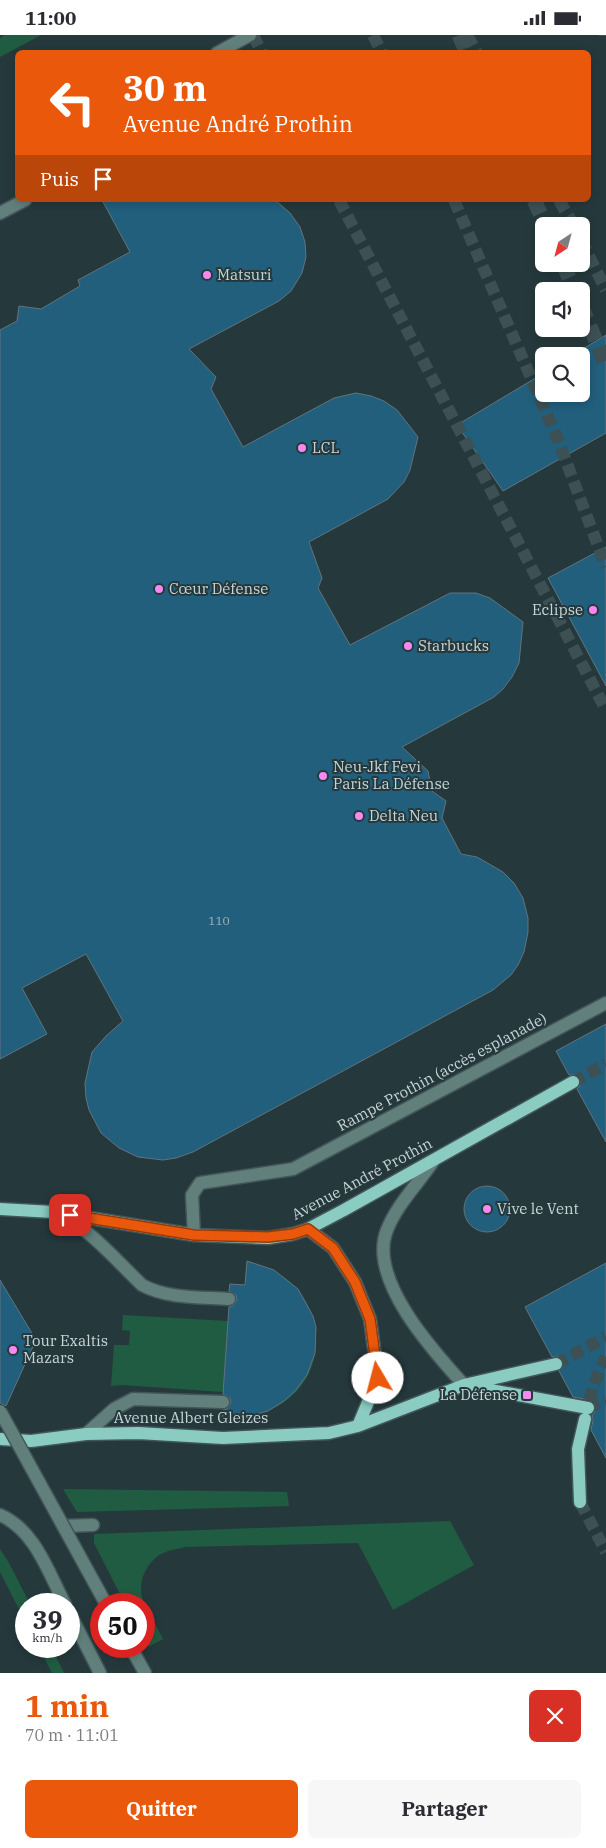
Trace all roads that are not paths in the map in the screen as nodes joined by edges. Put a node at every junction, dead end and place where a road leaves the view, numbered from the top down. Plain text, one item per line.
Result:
1 (250, 35) edge
2 (222, 50) edge
3 (21, 202) edge
4 (0, 213) edge
5 (606, 1003) edge
6 (573, 1083) tunnel mouth
7 (434, 1160) junction
8 (0, 1209) edge
9 (53, 1212) junction
10 (308, 1229) junction
11 (194, 1235) junction
12 (229, 1299) dead end
13 (556, 1364) tunnel mouth
14 (464, 1385) junction
15 (223, 1402) dead end
16 (0, 1411) edge
17 (358, 1426) junction
18 (86, 1434) junction
19 (0, 1439) edge
20 (580, 1502) tunnel mouth
21 (0, 1515) edge
22 (93, 1525) dead end
23 (63, 1526) junction
24 (59, 1593) edge
25 (100, 1593) edge
26 (80, 1634) edge
27 (137, 1658) edge
28 (100, 1673) edge
29 (145, 1673) edge

1 - 2 street
3 - 4 street
5 - 11 street, Rampe Prothin (accès esplanade)
6 - 7 main road, Avenue André Prothin
7 - 10 main road, Avenue André Prothin
7 - 14 street
8 - 9 main road, Avenue André Prothin
9 - 11 main road, Avenue André Prothin
9 - 12 street
10 - 11 main road, Avenue André Prothin
10 - 17 main road
13 - 14 main road, Avenue Albert Gleizes
14 - 17 main road, Avenue Albert Gleizes
14 - 20 main road
15 - 18 street
16 - 23 street, bridge
17 - 18 main road, Avenue Albert Gleizes
18 - 19 main road, Avenue Albert Gleizes
21 - 24 street
22 - 23 street
23 - 25 street, bridge
26 - 28 street
27 - 29 street

